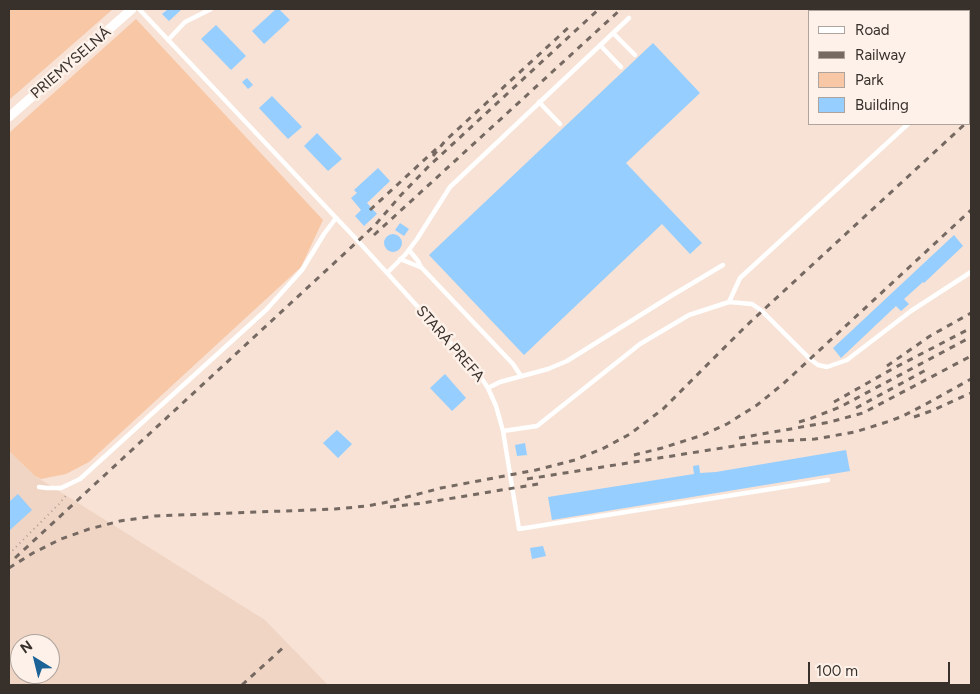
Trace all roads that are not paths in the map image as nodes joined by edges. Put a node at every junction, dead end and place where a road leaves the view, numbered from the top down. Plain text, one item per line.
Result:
1 (132, 9) edge
2 (139, 9) edge
3 (210, 9) edge
4 (629, 18) dead end
5 (613, 33) junction
6 (168, 40) junction
7 (600, 45) junction
8 (635, 56) dead end
9 (621, 67) dead end
10 (540, 102) junction
11 (9, 118) edge
12 (560, 124) dead end
13 (907, 125) edge
14 (336, 218) junction
15 (409, 250) junction
16 (400, 260) junction
17 (724, 265) dead end
18 (420, 267) junction
19 (971, 272) edge
20 (386, 273) junction
21 (729, 302) junction
22 (521, 376) junction
23 (488, 388) junction
24 (503, 431) junction
25 (828, 480) dead end
26 (39, 487) dead end

1 - 11 street, PRIEMYSELNÁ
2 - 6 lane, STARÁ PREFA
3 - 6 lane
4 - 5 lane
5 - 7 lane
5 - 8 lane
6 - 14 lane, STARÁ PREFA
7 - 9 lane
7 - 10 lane
10 - 12 lane
10 - 15 lane
13 - 21 lane
14 - 20 lane, STARÁ PREFA
14 - 26 lane
15 - 16 lane
15 - 18 lane
16 - 18 lane
16 - 20 lane
17 - 22 lane
18 - 22 lane
19 - 21 lane
20 - 23 lane, STARÁ PREFA
21 - 24 lane
22 - 23 lane
23 - 24 lane, STARÁ PREFA
24 - 25 lane, STARÁ PREFA

